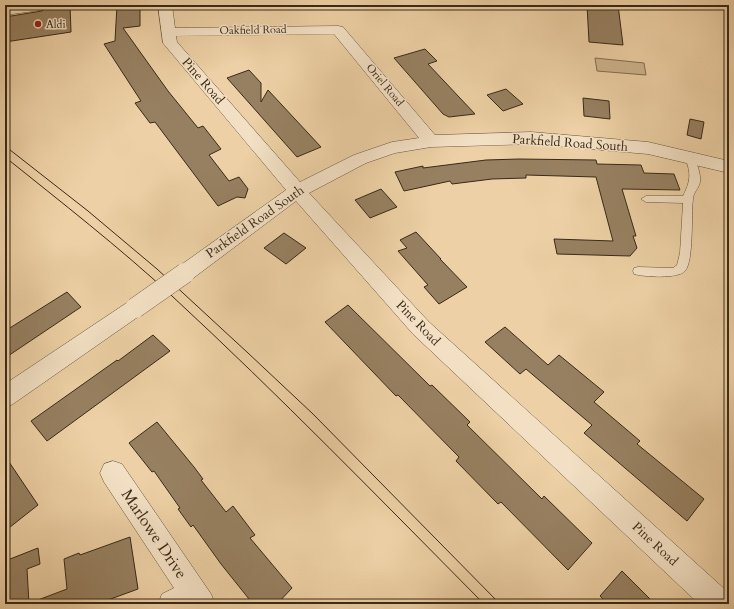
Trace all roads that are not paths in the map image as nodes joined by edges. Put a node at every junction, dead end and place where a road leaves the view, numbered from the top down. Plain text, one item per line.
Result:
1 (165, 5) edge
2 (39, 8) dead end
3 (5, 13) edge
4 (338, 30) joint
5 (168, 32) junction
6 (431, 141) junction
7 (690, 158) junction
8 (729, 167) edge
9 (297, 191) junction
10 (646, 199) dead end
11 (688, 200) junction
12 (638, 271) dead end
13 (5, 397) edge
14 (113, 473) dead end
15 (189, 601) edge
16 (720, 604) edge

1 - 5 street, Pine Road
2 - 3 lane
4 - 5 street, Oakfield Road
4 - 6 street, Oriel Road
5 - 9 street, Pine Road
6 - 7 street, Parkfield Road South
6 - 9 street, Parkfield Road South
7 - 8 street, Parkfield Road South
7 - 11 lane
9 - 13 street, Parkfield Road South, bridge
9 - 16 street, Pine Road
10 - 11 lane
11 - 12 lane
14 - 15 street, Marlowe Drive

